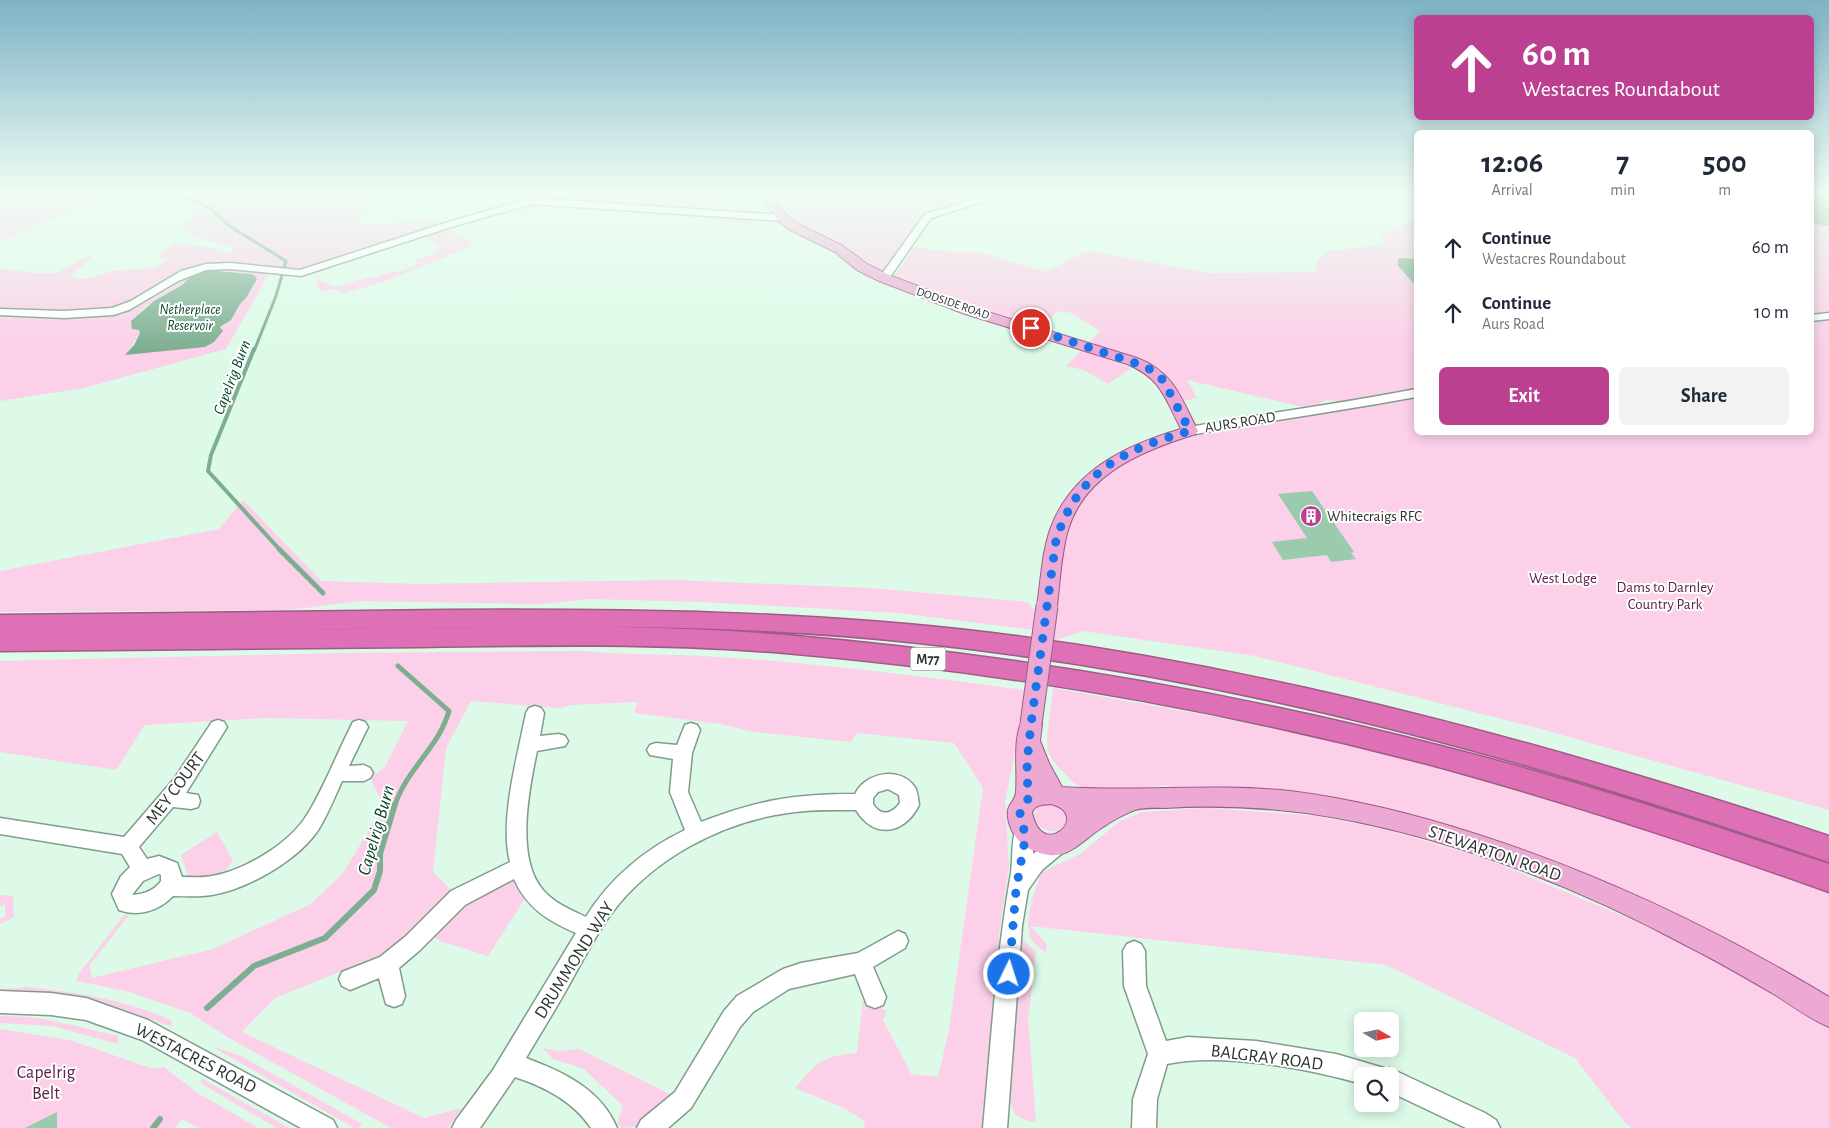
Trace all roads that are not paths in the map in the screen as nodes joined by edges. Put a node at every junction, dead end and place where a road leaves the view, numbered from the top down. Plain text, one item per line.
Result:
1 (385, 246) edge
2 (832, 246) edge
3 (907, 246) edge
4 (884, 278) junction
5 (0, 312) edge
6 (1829, 316) edge
7 (1814, 318) edge
8 (1414, 393) edge
9 (1190, 431) junction
10 (1048, 606) joint
11 (0, 624) edge
12 (0, 642) edge
13 (535, 713) dead end
14 (1031, 724) junction
15 (359, 727) dead end
16 (218, 728) dead end
17 (691, 730) dead end
18 (559, 741) dead end
19 (530, 744) junction
20 (656, 750) dead end
21 (683, 753) junction
22 (364, 773) dead end
23 (336, 774) junction
24 (1059, 796) junction
25 (169, 799) junction
26 (1028, 799) junction
27 (191, 801) dead end
28 (1130, 801) junction
29 (862, 802) dead end
30 (0, 826) edge
31 (1024, 830) junction
32 (696, 833) junction
33 (1066, 839) junction
34 (128, 846) junction
35 (1829, 850) edge
36 (519, 867) junction
37 (143, 870) junction
38 (1829, 878) edge
39 (168, 887) junction
40 (1016, 890) junction
41 (590, 929) junction
42 (898, 941) dead end
43 (1134, 951) dead end
44 (861, 963) junction
45 (387, 964) junction
46 (350, 979) dead end
47 (394, 996) dead end
48 (875, 997) dead end
49 (0, 1002) edge
50 (1829, 1013) edge
51 (1158, 1054) junction
52 (510, 1064) junction
53 (1354, 1070) edge
54 (1399, 1084) edge
55 (325, 1128) edge
56 (464, 1128) edge
57 (605, 1128) edge
58 (649, 1128) edge
59 (995, 1128) edge
60 (1144, 1128) edge
61 (1488, 1128) edge

1 - 5 street
2 - 4 main road, DODSIDE ROAD
3 - 4 street
4 - 9 main road, DODSIDE ROAD
6 - 7 street
8 - 9 street, AURS ROAD
9 - 10 main road, AURS ROAD
10 - 14 main road, AURS ROAD, bridge
11 - 35 highway, M77
12 - 38 highway, M77
13 - 19 street
14 - 24 main road, AURS ROAD
14 - 26 main road, AURS ROAD
15 - 23 street
16 - 25 street, MEY COURT
17 - 21 street
18 - 19 street
19 - 36 street
20 - 21 street
21 - 32 street
22 - 23 street
23 - 39 street
24 - 26 main road
24 - 28 main road, STEWARTON ROAD
24 - 33 main road
25 - 27 street
25 - 34 street, MEY COURT
26 - 31 main road
28 - 33 main road, STEWARTON ROAD
28 - 50 main road, STEWARTON ROAD
29 - 32 street, DRUMMOND WAY
30 - 34 street
31 - 33 main road
31 - 40 street
32 - 41 street, DRUMMOND WAY
33 - 40 street
34 - 37 street
36 - 41 street
36 - 45 street
37 - 39 street
37 - 39 street
40 - 59 street
41 - 52 street, DRUMMOND WAY
42 - 44 street
43 - 51 street
44 - 48 street
44 - 58 street
45 - 46 street
45 - 47 street
49 - 55 street, WESTACRES ROAD
51 - 53 street, BALGRAY ROAD
51 - 60 street
52 - 56 street, DRUMMOND WAY
52 - 57 street
54 - 61 street

